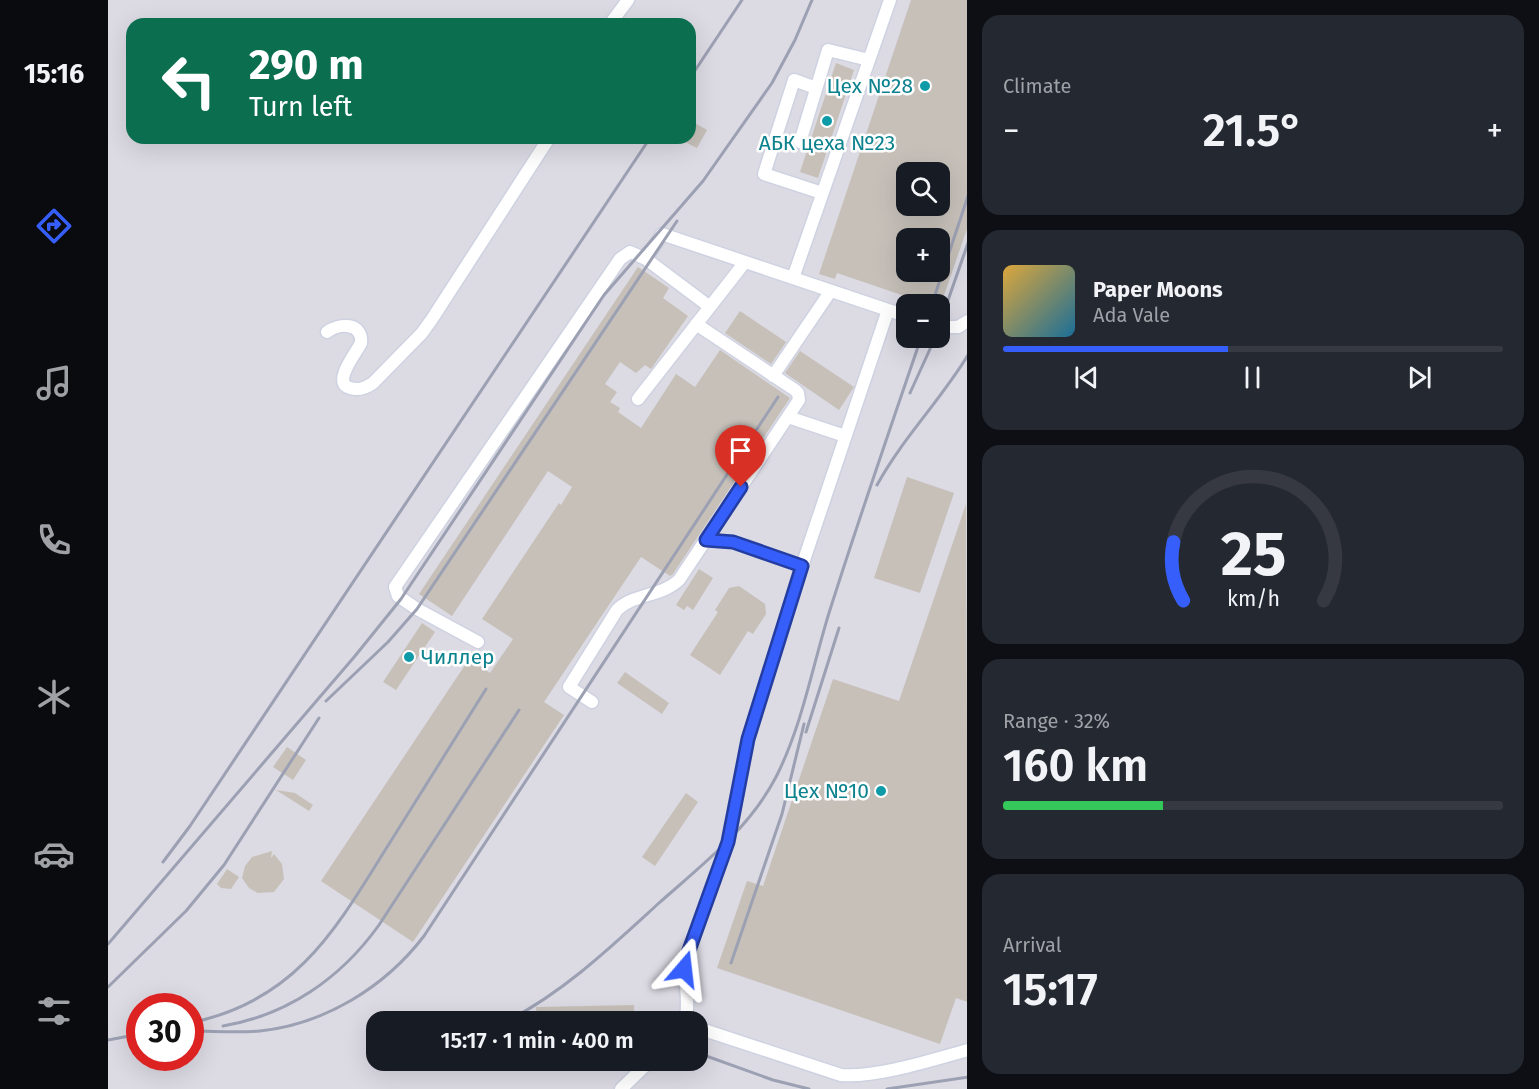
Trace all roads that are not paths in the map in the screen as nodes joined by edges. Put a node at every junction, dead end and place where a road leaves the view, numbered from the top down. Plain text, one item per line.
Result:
1 (628, 0) edge
2 (890, 0) edge
3 (614, 18) edge
4 (869, 60) junction
5 (816, 88) junction
6 (800, 142) dead end
7 (545, 144) edge
8 (822, 193) junction
9 (646, 259) junction
10 (745, 262) junction
11 (793, 278) junction
12 (830, 292) junction
13 (710, 307) junction
14 (888, 310) junction
15 (896, 313) edge
16 (967, 322) edge
17 (696, 324) junction
18 (950, 327) edge
19 (327, 332) dead end
20 (773, 376) junction
21 (638, 399) dead end
22 (788, 417) junction
23 (845, 436) junction
24 (706, 540) junction
25 (802, 566) junction
26 (478, 642) dead end
27 (592, 702) dead end
28 (686, 1011) edge
29 (708, 1031) edge
30 (967, 1050) edge
31 (640, 1071) edge
32 (621, 1089) edge

1 - 3 street
2 - 4 street
4 - 5 street
4 - 8 street
5 - 6 street
5 - 8 street
7 - 19 street
8 - 11 street
9 - 10 street
9 - 13 street
9 - 26 street
10 - 11 street
10 - 13 street
11 - 12 street
12 - 14 street
12 - 20 street
13 - 17 street
14 - 15 street
14 - 23 street
16 - 18 street
17 - 20 street
17 - 21 street
20 - 22 street
22 - 23 street
22 - 24 street
23 - 25 street
24 - 25 street
24 - 27 street
25 - 28 street
29 - 30 street
31 - 32 street

